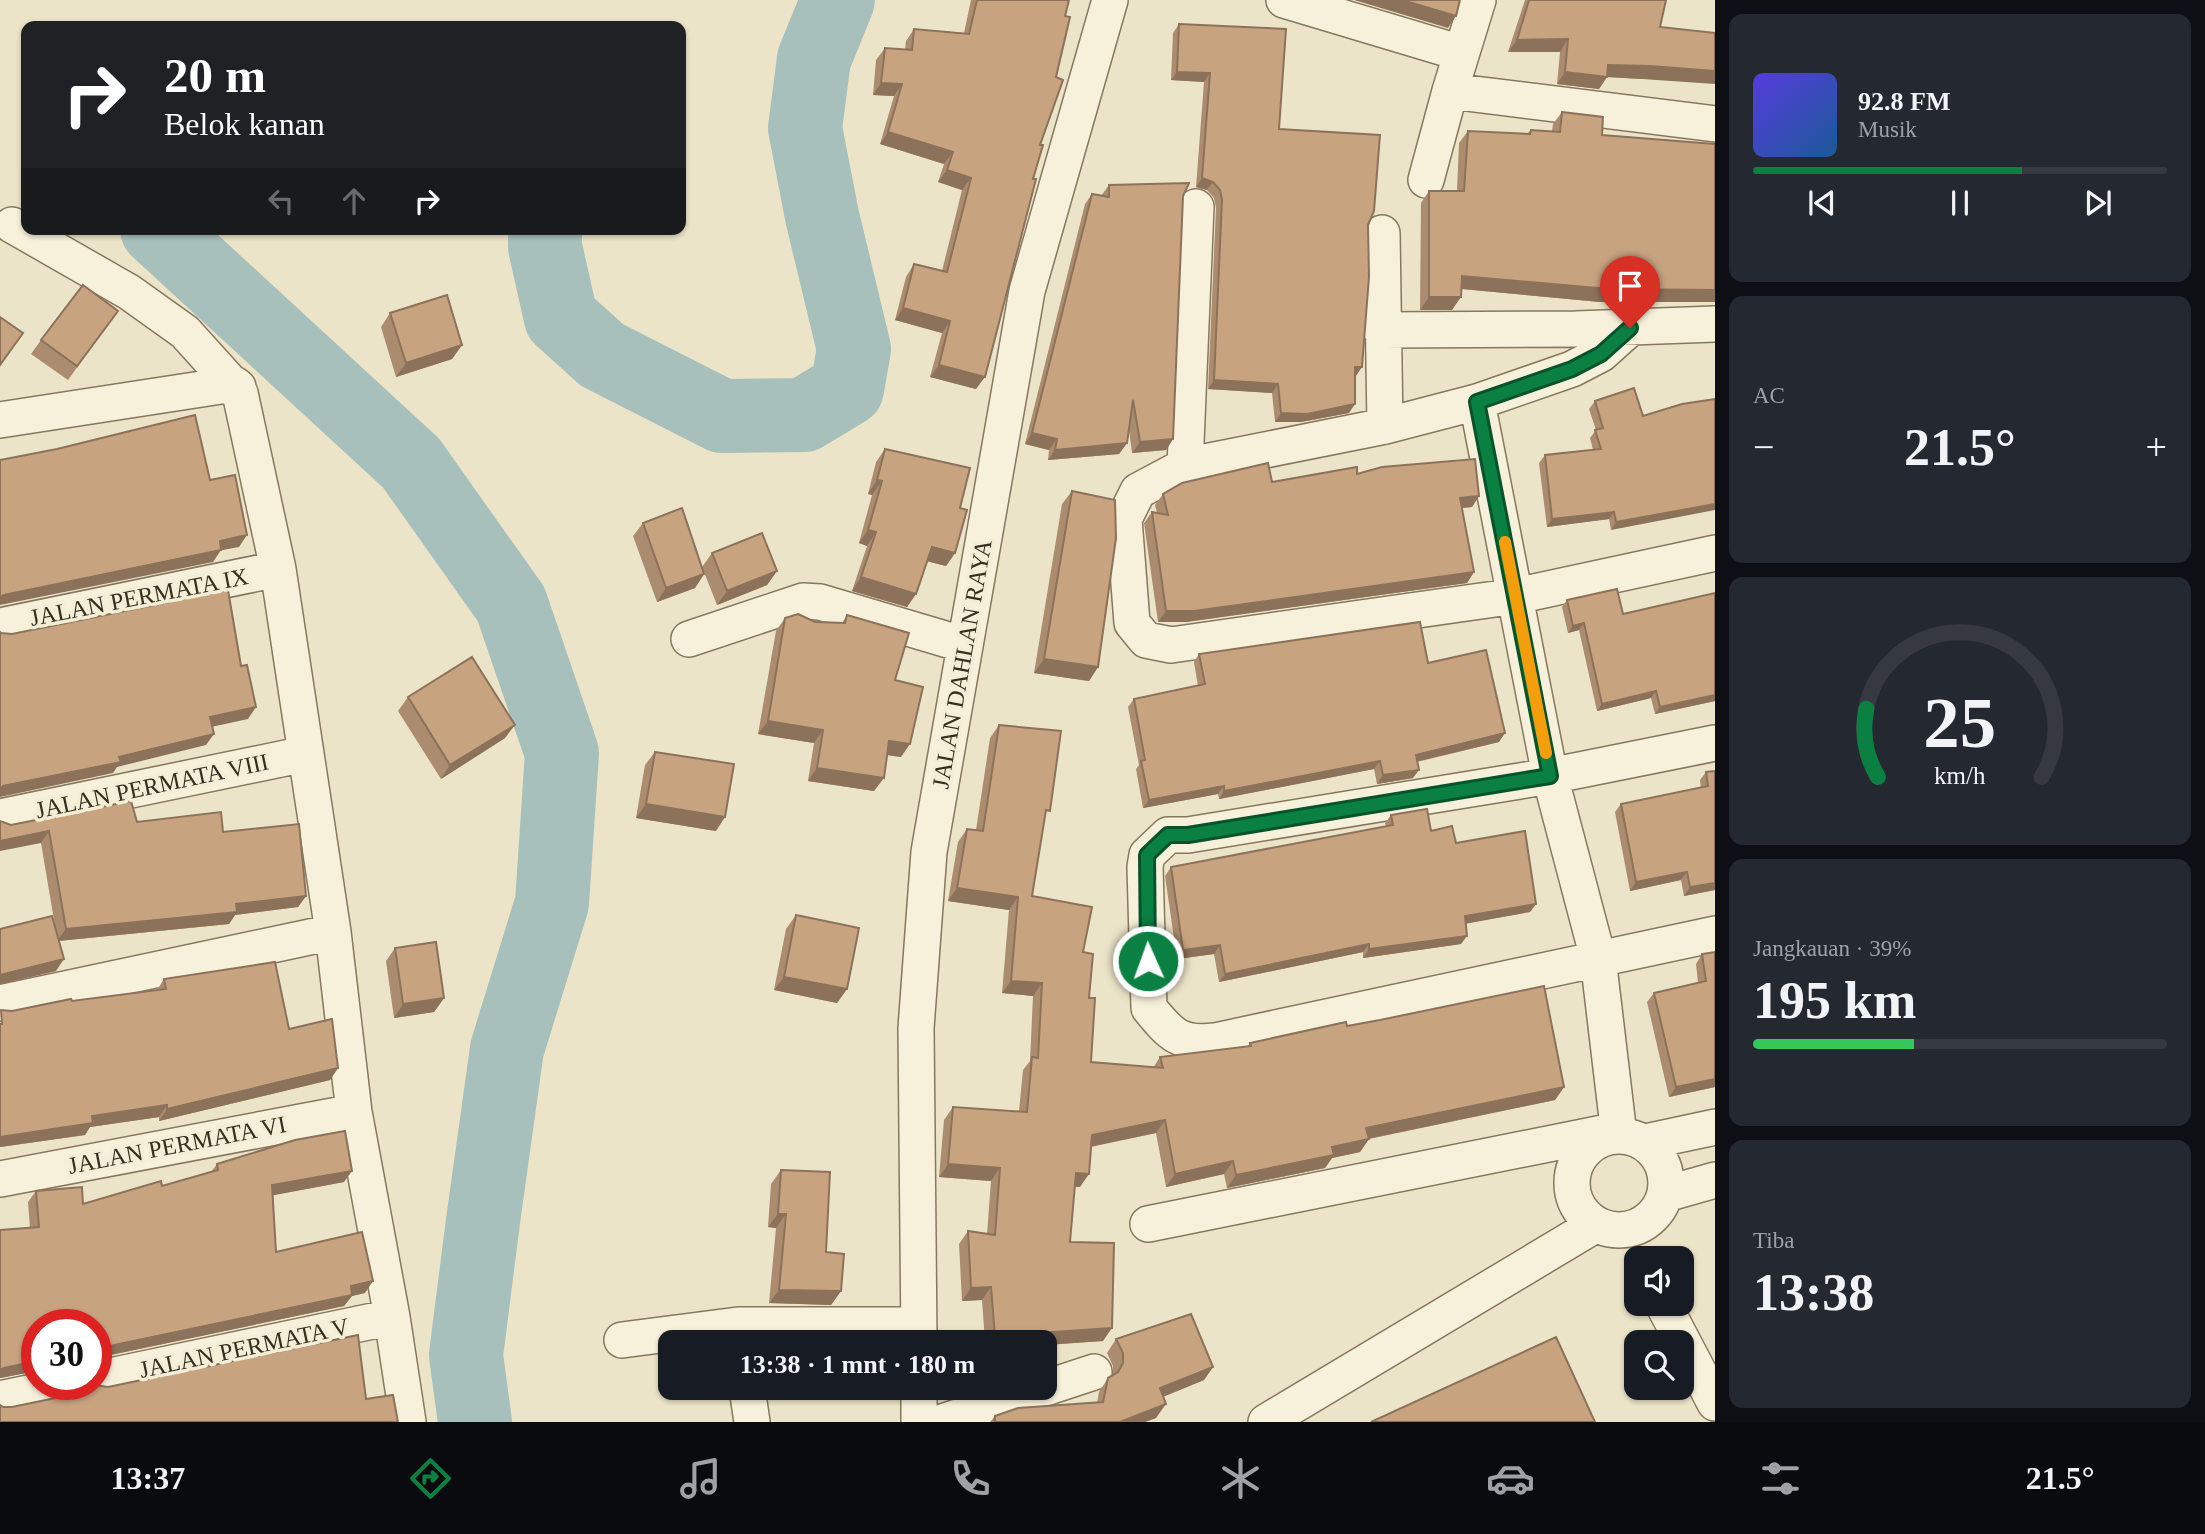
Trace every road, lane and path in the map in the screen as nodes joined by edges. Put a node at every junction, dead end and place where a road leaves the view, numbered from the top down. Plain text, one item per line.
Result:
1 (1110, 0) edge
2 (1284, 0) edge
3 (1478, 0) edge
4 (1461, 53) junction
5 (1450, 91) junction
6 (1715, 124) edge
7 (1426, 180) dead end
8 (1196, 207) dead end
9 (12, 225) dead end
10 (21, 230) edge
11 (1382, 233) dead end
12 (29, 235) edge
13 (1715, 324) edge
14 (1630, 328) junction
15 (1381, 330) junction
16 (238, 387) junction
17 (1477, 402) junction
18 (0, 420) edge
19 (1385, 426) junction
20 (1185, 466) junction
21 (1715, 553) edge
22 (278, 569) junction
23 (1516, 596) junction
24 (0, 625) edge
25 (689, 639) dead end
26 (965, 645) junction
27 (1715, 743) edge
28 (305, 754) junction
29 (1550, 776) junction
30 (0, 817) edge
31 (333, 932) junction
32 (1715, 934) edge
33 (1598, 958) junction
34 (0, 1003) edge
35 (354, 1112) junction
36 (1715, 1127) edge
37 (1627, 1135) junction
38 (0, 1179) edge
39 (1715, 1180) edge
40 (1666, 1194) junction
41 (1148, 1224) dead end
42 (1620, 1238) edge
43 (1669, 1316) edge
44 (393, 1317) junction
45 (918, 1330) edge
46 (658, 1338) edge
47 (622, 1340) dead end
48 (1094, 1371) dead end
49 (112, 1376) edge
50 (21, 1395) edge
51 (0, 1399) edge
52 (749, 1400) edge
53 (919, 1400) edge
54 (1715, 1403) edge
55 (408, 1422) edge
56 (752, 1422) edge
57 (919, 1422) edge
58 (942, 1422) edge
59 (1266, 1422) edge

1 - 26 street, JALAN DAHLAN RAYA
2 - 4 street
3 - 4 street
4 - 5 street
5 - 6 street
5 - 7 street
8 - 20 street
9 - 10 street
11 - 15 street
12 - 16 street
13 - 14 street
14 - 15 street
14 - 17 street
15 - 19 street
16 - 18 street
16 - 22 street
17 - 19 street
17 - 23 street
19 - 20 street
20 - 23 street
21 - 23 street
22 - 24 street, JALAN PERMATA IX
22 - 28 street
23 - 29 street
25 - 26 street
26 - 45 street, JALAN DAHLAN RAYA
27 - 29 street
28 - 30 street, JALAN PERMATA VIII
28 - 31 street
29 - 33 street
29 - 33 street
31 - 34 street
31 - 35 street
32 - 33 street
33 - 37 street
35 - 38 street, JALAN PERMATA VI
35 - 44 street
36 - 37 street
37 - 40 street
37 - 41 street
37 - 42 street
39 - 40 street
40 - 42 street
42 - 59 street
43 - 54 street
44 - 49 street, JALAN PERMATA V
44 - 55 street
46 - 47 street
48 - 58 street
50 - 51 street
52 - 56 street
53 - 57 street

